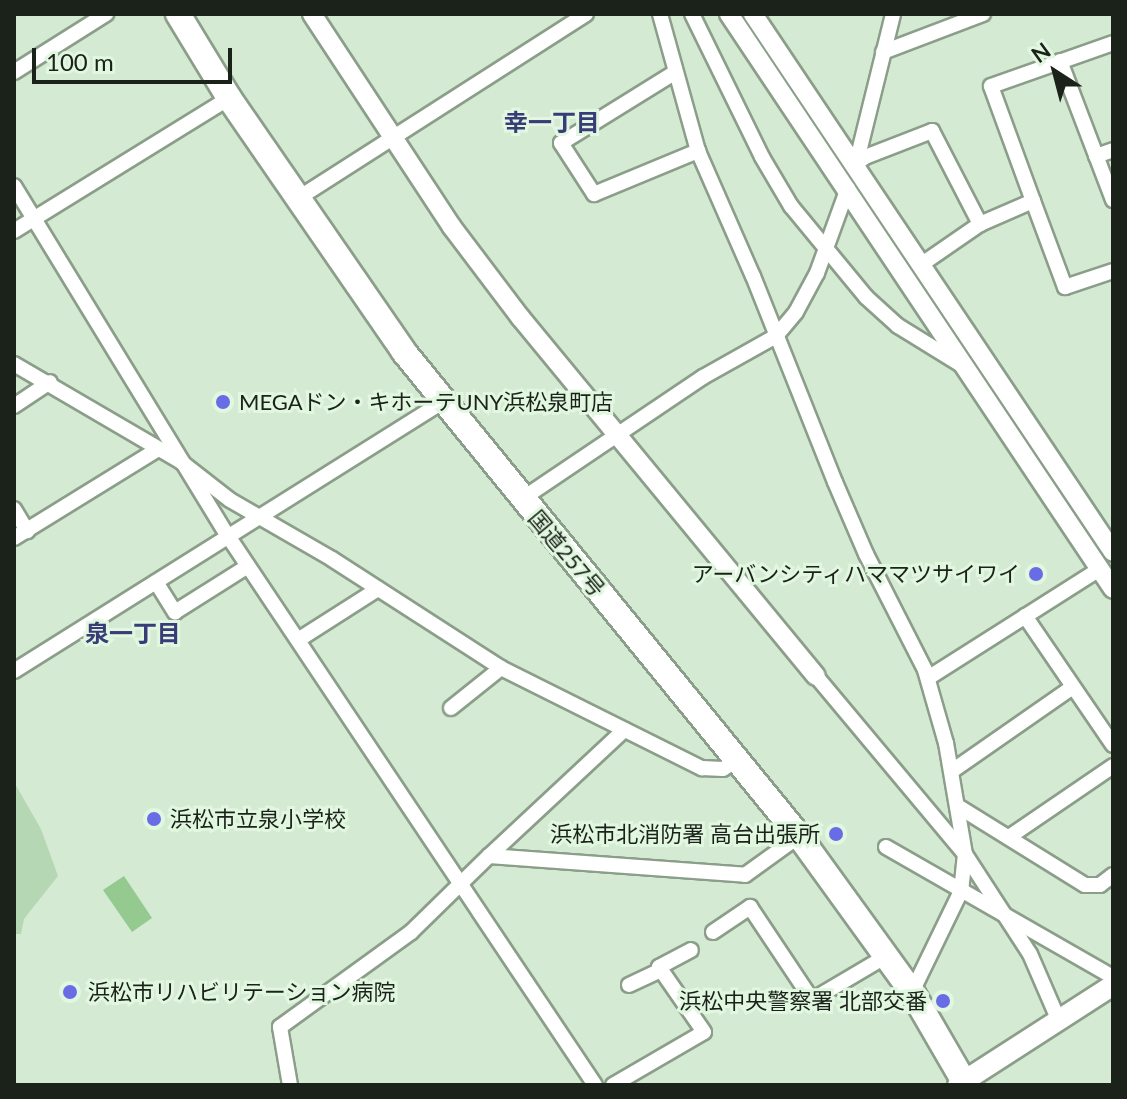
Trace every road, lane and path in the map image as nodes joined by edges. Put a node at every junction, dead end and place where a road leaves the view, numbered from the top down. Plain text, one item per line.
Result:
1 (106, 14) edge
2 (178, 14) edge
3 (312, 14) edge
4 (586, 14) edge
5 (660, 14) edge
6 (692, 14) edge
7 (729, 14) edge
8 (753, 14) edge
9 (893, 14) edge
10 (983, 14) edge
11 (1113, 43) edge
12 (883, 52) junction
13 (1060, 61) junction
14 (14, 72) edge
15 (674, 73) junction
16 (229, 98) junction
17 (392, 138) junction
18 (1113, 150) edge
19 (698, 151) junction
20 (1096, 156) junction
21 (856, 164) junction
22 (14, 186) edge
23 (848, 188) junction
24 (297, 199) junction
25 (1113, 200) edge
26 (1033, 201) junction
27 (35, 219) junction
28 (980, 224) junction
29 (14, 231) edge
30 (827, 248) junction
31 (922, 264) junction
32 (1113, 271) edge
33 (776, 336) junction
34 (14, 364) edge
35 (967, 368) junction
36 (50, 382) junction
37 (444, 401) junction
38 (14, 406) edge
39 (616, 433) junction
40 (158, 449) junction
41 (180, 461) junction
42 (522, 499) junction
43 (14, 509) edge
44 (261, 516) junction
45 (20, 534) edge
46 (228, 536) junction
47 (1113, 552) edge
48 (248, 566) junction
49 (1100, 569) junction
50 (156, 582) junction
51 (378, 589) junction
52 (1113, 589) edge
53 (1025, 616) junction
54 (298, 640) junction
55 (501, 668) junction
56 (14, 671) edge
57 (816, 676) joint
58 (928, 678) junction
59 (1073, 687) junction
60 (451, 708) dead end
61 (624, 730) junction
62 (1113, 745) edge
63 (737, 760) junction
64 (1113, 766) edge
65 (952, 771) junction
66 (959, 807) junction
67 (799, 836) junction
68 (1009, 837) junction
69 (886, 847) dead end
70 (965, 854) junction
71 (489, 856) junction
72 (1113, 875) edge
73 (461, 883) junction
74 (961, 891) junction
75 (1011, 920) junction
76 (713, 932) dead end
77 (691, 950) dead end
78 (888, 955) junction
79 (661, 970) junction
80 (1113, 977) edge
81 (629, 985) dead end
82 (1113, 985) edge
83 (912, 992) junction
84 (1059, 1021) junction
85 (963, 1084) edge
86 (290, 1085) edge
87 (595, 1085) edge
88 (613, 1085) edge

1 - 14 street
2 - 16 highway, 国道257号
3 - 17 street
4 - 17 street
5 - 15 street
6 - 30 street
7 - 23 street
8 - 21 street
9 - 12 street
10 - 12 street
11 - 13 street
12 - 21 street
13 - 20 street
13 - 26 street
15 - 19 street
15 - 19 street
16 - 24 highway, 国道257号
16 - 27 street
17 - 24 street
17 - 39 street
18 - 20 street
19 - 33 street
20 - 25 street
21 - 28 street
21 - 31 street
22 - 27 street
23 - 30 street
23 - 35 street
24 - 37 highway, 国道257号
26 - 28 street
26 - 32 street
27 - 29 street
27 - 41 street
28 - 31 street
30 - 33 street
30 - 35 street
31 - 47 street
33 - 39 street
33 - 58 street
34 - 36 street
35 - 49 street
36 - 38 street
36 - 40 street
37 - 42 highway, 国道257号
37 - 44 street
39 - 42 street
39 - 57 street
40 - 41 street
40 - 45 street
41 - 44 street
41 - 46 street
42 - 63 highway, 国道257号
43 - 45 street
44 - 46 street
44 - 51 street
46 - 48 street
46 - 50 street
48 - 50 street
48 - 54 street
49 - 52 street
49 - 53 street
50 - 56 street
51 - 54 street
51 - 55 street
53 - 58 street
53 - 59 street
54 - 73 street
55 - 60 street
55 - 61 street
57 - 70 street
58 - 65 street
59 - 62 street
59 - 65 street
61 - 63 street
61 - 71 street
63 - 67 highway, 国道257号
64 - 68 street
65 - 66 street
66 - 68 street
66 - 70 street
67 - 71 street
67 - 78 highway, 国道257号
68 - 72 street
69 - 74 street
70 - 74 street
70 - 75 street
71 - 73 street
73 - 86 street
73 - 87 street
74 - 75 street
74 - 83 street
75 - 80 street
75 - 84 street
76 - 78 street
77 - 79 street
78 - 83 highway, 国道257号
79 - 81 street
79 - 88 street
82 - 84 main road
83 - 85 highway, 国道257号
84 - 85 main road

